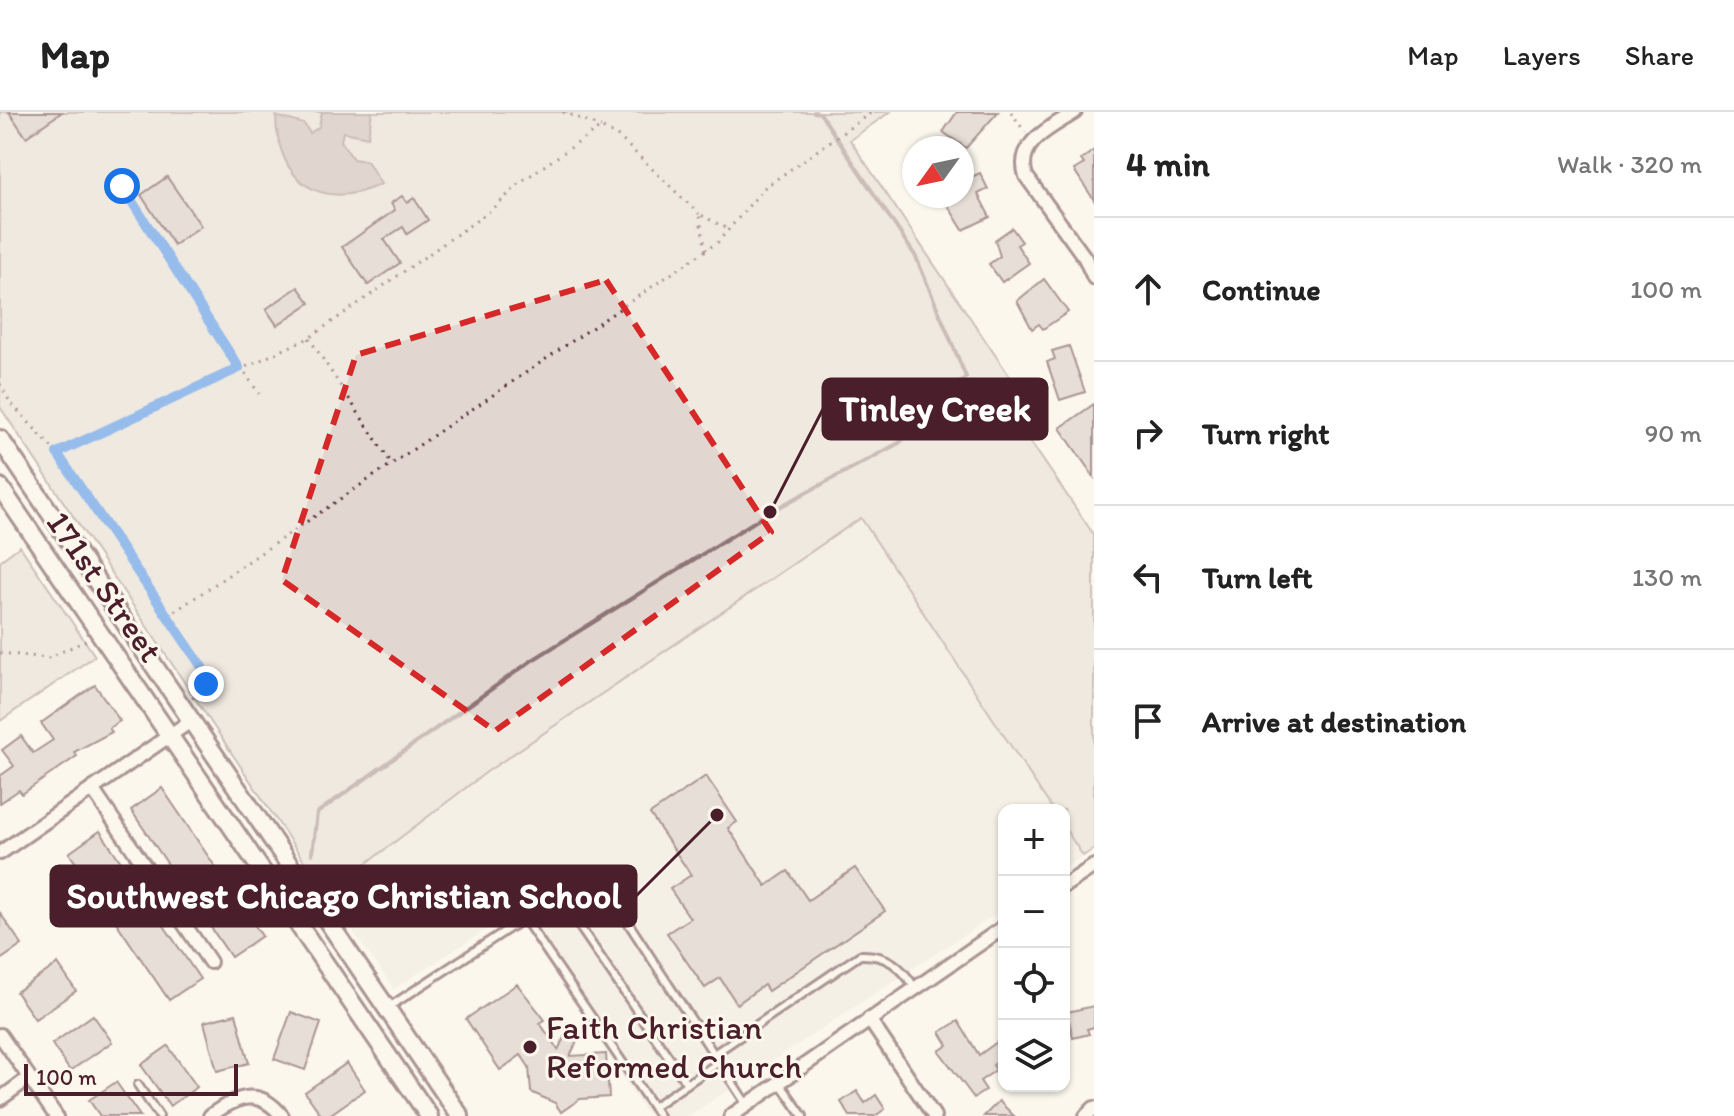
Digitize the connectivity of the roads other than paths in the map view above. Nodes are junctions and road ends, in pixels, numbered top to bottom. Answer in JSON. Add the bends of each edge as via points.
{"nodes":[{"id":1,"x":1075,"y":112,"type":"edge"},
{"id":2,"x":1094,"y":278,"type":"edge"},
{"id":3,"x":0,"y":439,"type":"edge"},
{"id":4,"x":0,"y":487,"type":"edge"},
{"id":5,"x":192,"y":720,"type":"junction"},
{"id":6,"x":170,"y":734,"type":"junction"},
{"id":7,"x":92,"y":789,"type":"junction"},
{"id":8,"x":0,"y":853,"type":"edge"},
{"id":9,"x":1094,"y":866,"type":"edge"},
{"id":10,"x":1070,"y":882,"type":"edge"},
{"id":11,"x":558,"y":895,"type":"junction"},
{"id":12,"x":524,"y":918,"type":"junction"},
{"id":13,"x":998,"y":931,"type":"edge"},
{"id":14,"x":210,"y":962,"type":"dead end"},
{"id":15,"x":915,"y":988,"type":"junction"},
{"id":16,"x":386,"y":1009,"type":"junction"},
{"id":17,"x":869,"y":1019,"type":"junction"},
{"id":18,"x":0,"y":1035,"type":"edge"},
{"id":19,"x":714,"y":1054,"type":"junction"},
{"id":20,"x":719,"y":1062,"type":"junction"},
{"id":21,"x":29,"y":1078,"type":"junction"},
{"id":22,"x":779,"y":1082,"type":"junction"},
{"id":23,"x":687,"y":1084,"type":"junction"},
{"id":24,"x":138,"y":1085,"type":"dead end"},
{"id":25,"x":0,"y":1099,"type":"edge"},
{"id":26,"x":747,"y":1105,"type":"junction"},
{"id":27,"x":653,"y":1107,"type":"junction"},
{"id":28,"x":1094,"y":1108,"type":"edge"},
{"id":29,"x":56,"y":1116,"type":"edge"},
{"id":30,"x":159,"y":1116,"type":"edge"},
{"id":31,"x":210,"y":1116,"type":"edge"},
{"id":32,"x":282,"y":1116,"type":"edge"},
{"id":33,"x":429,"y":1116,"type":"edge"},
{"id":34,"x":460,"y":1116,"type":"edge"},
{"id":35,"x":659,"y":1116,"type":"edge"},
{"id":36,"x":731,"y":1116,"type":"edge"},
{"id":37,"x":803,"y":1116,"type":"edge"},
{"id":38,"x":934,"y":1116,"type":"edge"},
{"id":39,"x":1086,"y":1116,"type":"edge"}],
"edges":[{"from":1,"to":2,"type":"street","via":[[1033,141],[1024,154],[1026,176]]},
{"from":3,"to":5,"type":"street","name":"171st Street"},
{"from":4,"to":6,"type":"street","name":"171st Street"},
{"from":5,"to":6,"type":"street"},
{"from":5,"to":16,"type":"street","name":"171st Street"},
{"from":6,"to":7,"type":"street"},
{"from":6,"to":33,"type":"street","name":"171st Street"},
{"from":7,"to":8,"type":"street"},
{"from":7,"to":14,"type":"street"},
{"from":9,"to":10,"type":"street"},
{"from":11,"to":12,"type":"lane"},
{"from":11,"to":19,"type":"lane","via":[[595,872]]},
{"from":11,"to":23,"type":"lane"},
{"from":12,"to":16,"type":"lane"},
{"from":12,"to":27,"type":"lane"},
{"from":13,"to":15,"type":"street"},
{"from":15,"to":17,"type":"street"},
{"from":15,"to":19,"type":"lane","via":[[893,962],[860,955]]},
{"from":16,"to":34,"type":"street","name":"171st Street"},
{"from":17,"to":22,"type":"street"},
{"from":17,"to":38,"type":"street"},
{"from":18,"to":21,"type":"street"},
{"from":19,"to":20,"type":"lane"},
{"from":20,"to":23,"type":"lane"},
{"from":20,"to":26,"type":"lane"},
{"from":21,"to":25,"type":"street"},
{"from":21,"to":29,"type":"street"},
{"from":22,"to":26,"type":"street"},
{"from":22,"to":37,"type":"lane"},
{"from":23,"to":27,"type":"lane"},
{"from":24,"to":30,"type":"lane"},
{"from":26,"to":36,"type":"street"},
{"from":27,"to":35,"type":"lane"},
{"from":28,"to":39,"type":"street"},
{"from":31,"to":32,"type":"street","via":[[239,1098],[257,1096]]}]}
